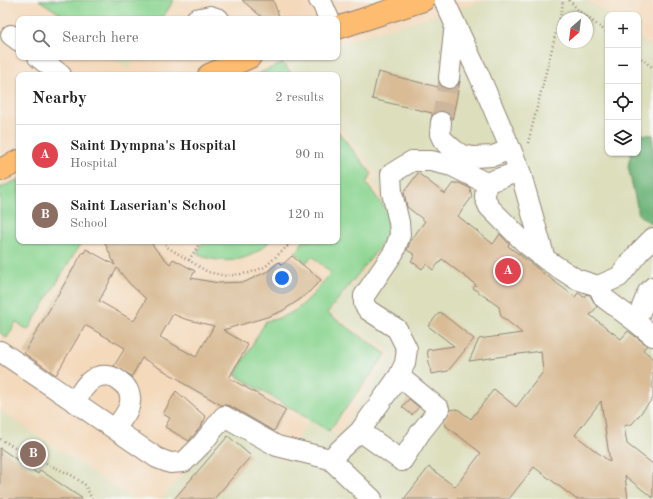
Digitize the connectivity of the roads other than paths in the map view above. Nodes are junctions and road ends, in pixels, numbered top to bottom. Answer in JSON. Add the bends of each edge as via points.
{"nodes":[{"id":1,"x":319,"y":0,"type":"edge"},
{"id":2,"x":423,"y":0,"type":"edge"},
{"id":3,"x":444,"y":0,"type":"edge"},
{"id":4,"x":328,"y":16,"type":"edge"},
{"id":5,"x":455,"y":23,"type":"junction"},
{"id":6,"x":340,"y":27,"type":"edge"},
{"id":7,"x":42,"y":60,"type":"edge"},
{"id":8,"x":242,"y":60,"type":"edge"},
{"id":9,"x":57,"y":72,"type":"edge"},
{"id":10,"x":216,"y":72,"type":"edge"},
{"id":11,"x":449,"y":78,"type":"tunnel mouth"},
{"id":12,"x":441,"y":122,"type":"tunnel mouth"},
{"id":13,"x":511,"y":149,"type":"junction"},
{"id":14,"x":16,"y":162,"type":"edge"},
{"id":15,"x":520,"y":169,"type":"junction"},
{"id":16,"x":0,"y":170,"type":"edge"},
{"id":17,"x":486,"y":183,"type":"junction"},
{"id":18,"x":653,"y":238,"type":"edge"},
{"id":19,"x":544,"y":258,"type":"junction"},
{"id":20,"x":598,"y":286,"type":"junction"},
{"id":21,"x":653,"y":287,"type":"edge"},
{"id":22,"x":636,"y":322,"type":"junction"},
{"id":23,"x":653,"y":336,"type":"edge"},
{"id":24,"x":0,"y":351,"type":"edge"},
{"id":25,"x":399,"y":376,"type":"junction"},
{"id":26,"x":74,"y":402,"type":"junction"},
{"id":27,"x":115,"y":429,"type":"junction"},
{"id":28,"x":360,"y":431,"type":"junction"},
{"id":29,"x":330,"y":459,"type":"junction"},
{"id":30,"x":372,"y":499,"type":"edge"}],
"edges":[{"from":1,"to":4,"type":"street"},
{"from":2,"to":6,"type":"main road"},
{"from":3,"to":5,"type":"street"},
{"from":5,"to":11,"type":"street"},
{"from":5,"to":13,"type":"street"},
{"from":7,"to":9,"type":"street"},
{"from":8,"to":10,"type":"main road"},
{"from":12,"to":13,"type":"street","via":[[440,134],[443,140],[462,155],[493,156]]},
{"from":13,"to":15,"type":"street"},
{"from":14,"to":16,"type":"main road"},
{"from":15,"to":17,"type":"street"},
{"from":15,"to":19,"type":"street"},
{"from":17,"to":19,"type":"street","via":[[485,198],[489,207]]},
{"from":17,"to":25,"type":"street","via":[[452,166],[431,161],[412,161],[391,174],[400,235],[394,252],[364,296],[364,304],[368,310],[397,329],[407,349],[405,363]]},
{"from":18,"to":20,"type":"street","via":[[619,277]]},
{"from":19,"to":20,"type":"street","via":[[576,279]]},
{"from":20,"to":22,"type":"street","via":[[604,298]]},
{"from":21,"to":22,"type":"street","via":[[648,292]]},
{"from":22,"to":23,"type":"street"},
{"from":24,"to":26,"type":"street"},
{"from":25,"to":28,"type":"street"},
{"from":25,"to":28,"type":"street","via":[[439,409],[402,460]]},
{"from":26,"to":27,"type":"street"},
{"from":26,"to":27,"type":"street","via":[[95,377],[105,374],[118,380],[128,390],[130,402]]},
{"from":27,"to":29,"type":"street","via":[[157,458],[170,462],[184,462],[224,416],[277,446]]},
{"from":28,"to":29,"type":"street"},
{"from":29,"to":30,"type":"street"}]}
